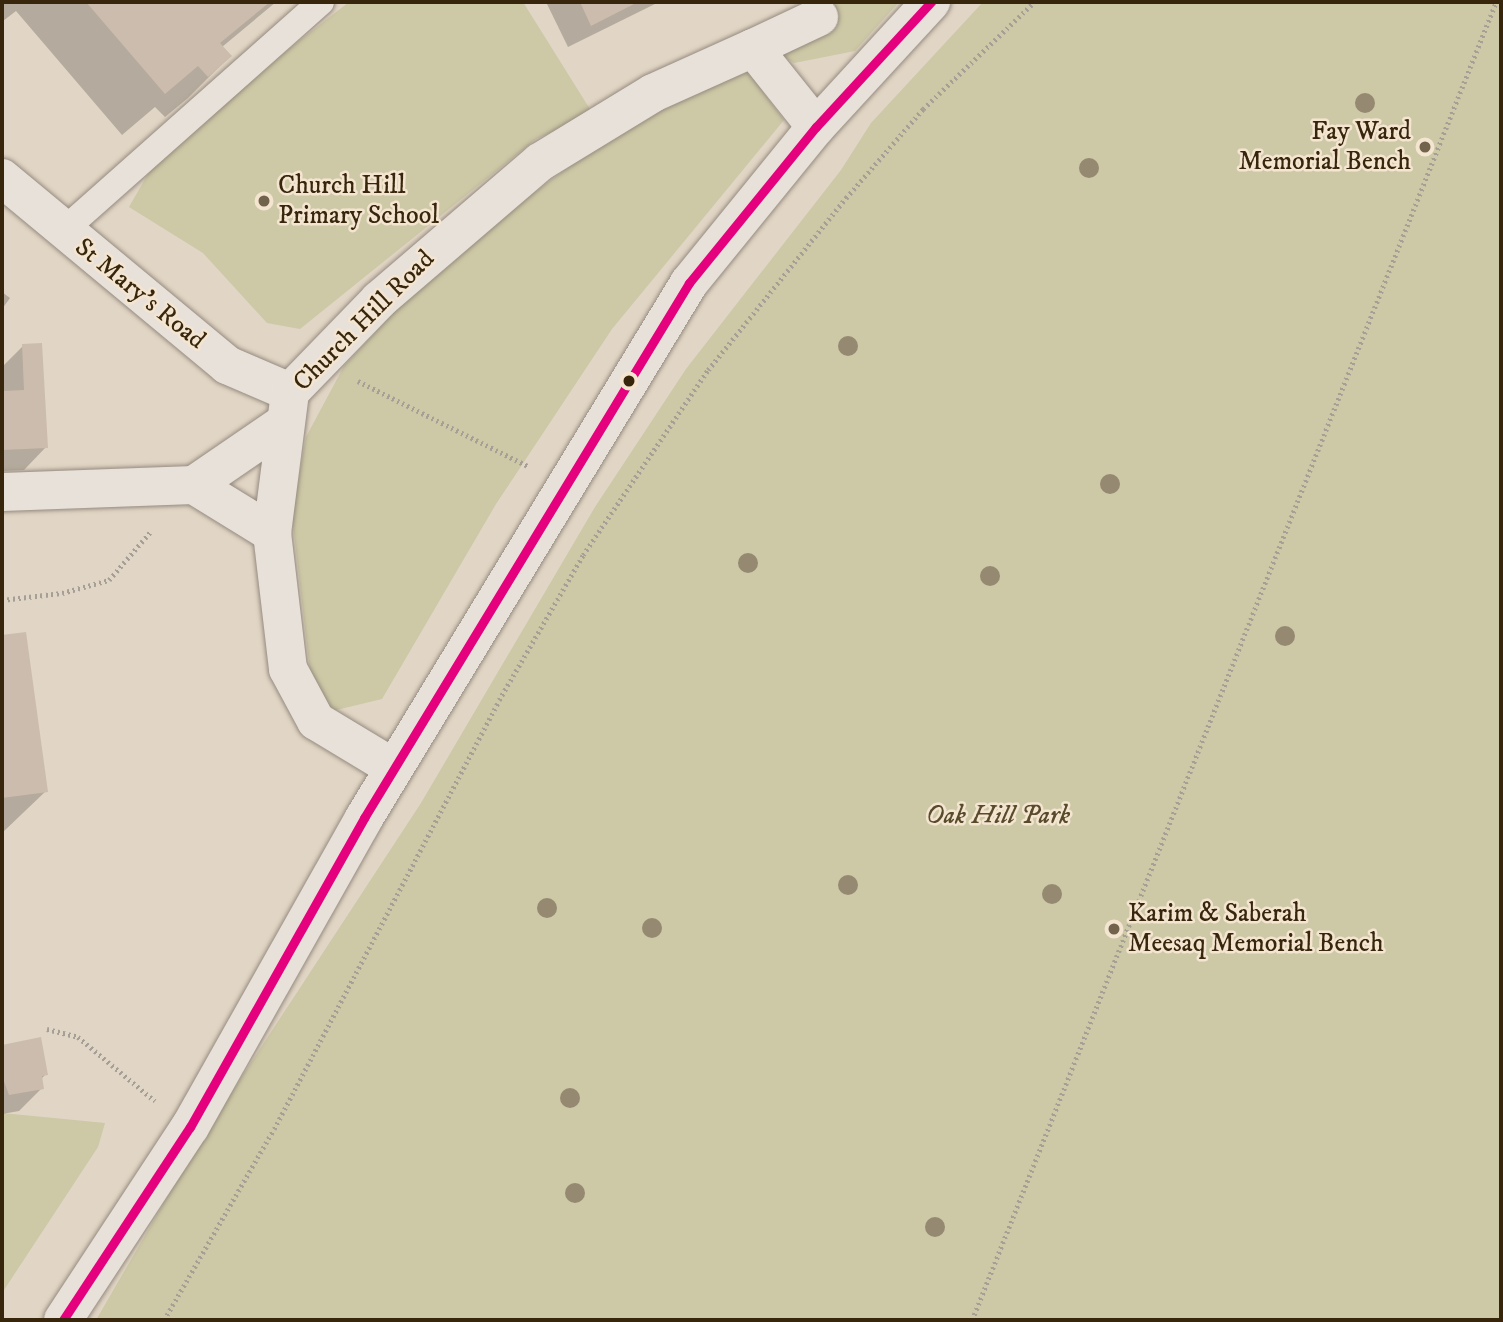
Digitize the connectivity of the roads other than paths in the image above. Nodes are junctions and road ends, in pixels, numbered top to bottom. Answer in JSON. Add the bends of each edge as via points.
{"nodes":[{"id":1,"x":321,"y":2,"type":"edge"},
{"id":2,"x":931,"y":2,"type":"edge"},
{"id":3,"x":819,"y":17,"type":"dead end"},
{"id":4,"x":752,"y":48,"type":"junction"},
{"id":5,"x":816,"y":127,"type":"junction"},
{"id":6,"x":2,"y":178,"type":"edge"},
{"id":7,"x":63,"y":231,"type":"junction"},
{"id":8,"x":287,"y":408,"type":"junction"},
{"id":9,"x":194,"y":485,"type":"junction"},
{"id":10,"x":2,"y":492,"type":"edge"},
{"id":11,"x":272,"y":533,"type":"junction"},
{"id":12,"x":394,"y":768,"type":"junction"},
{"id":13,"x":63,"y":1320,"type":"edge"}],
"edges":[{"from":1,"to":7,"type":"lane"},
{"from":2,"to":5,"type":"street"},
{"from":3,"to":4,"type":"street","name":"Church Hill Road"},
{"from":4,"to":5,"type":"street"},
{"from":4,"to":8,"type":"street","name":"Church Hill Road","via":[[653,93],[541,162],[389,291],[319,362]]},
{"from":5,"to":12,"type":"street","via":[[689,283]]},
{"from":6,"to":7,"type":"street","name":"St Mary's Road"},
{"from":7,"to":8,"type":"street","name":"St Mary's Road"},
{"from":8,"to":9,"type":"street"},
{"from":8,"to":11,"type":"street","name":"Church Hill Road"},
{"from":9,"to":10,"type":"street"},
{"from":9,"to":11,"type":"street"},
{"from":11,"to":12,"type":"street","name":"Church Hill Road","via":[[288,669],[316,721]]},
{"from":12,"to":13,"type":"street","via":[[190,1128]]}]}
